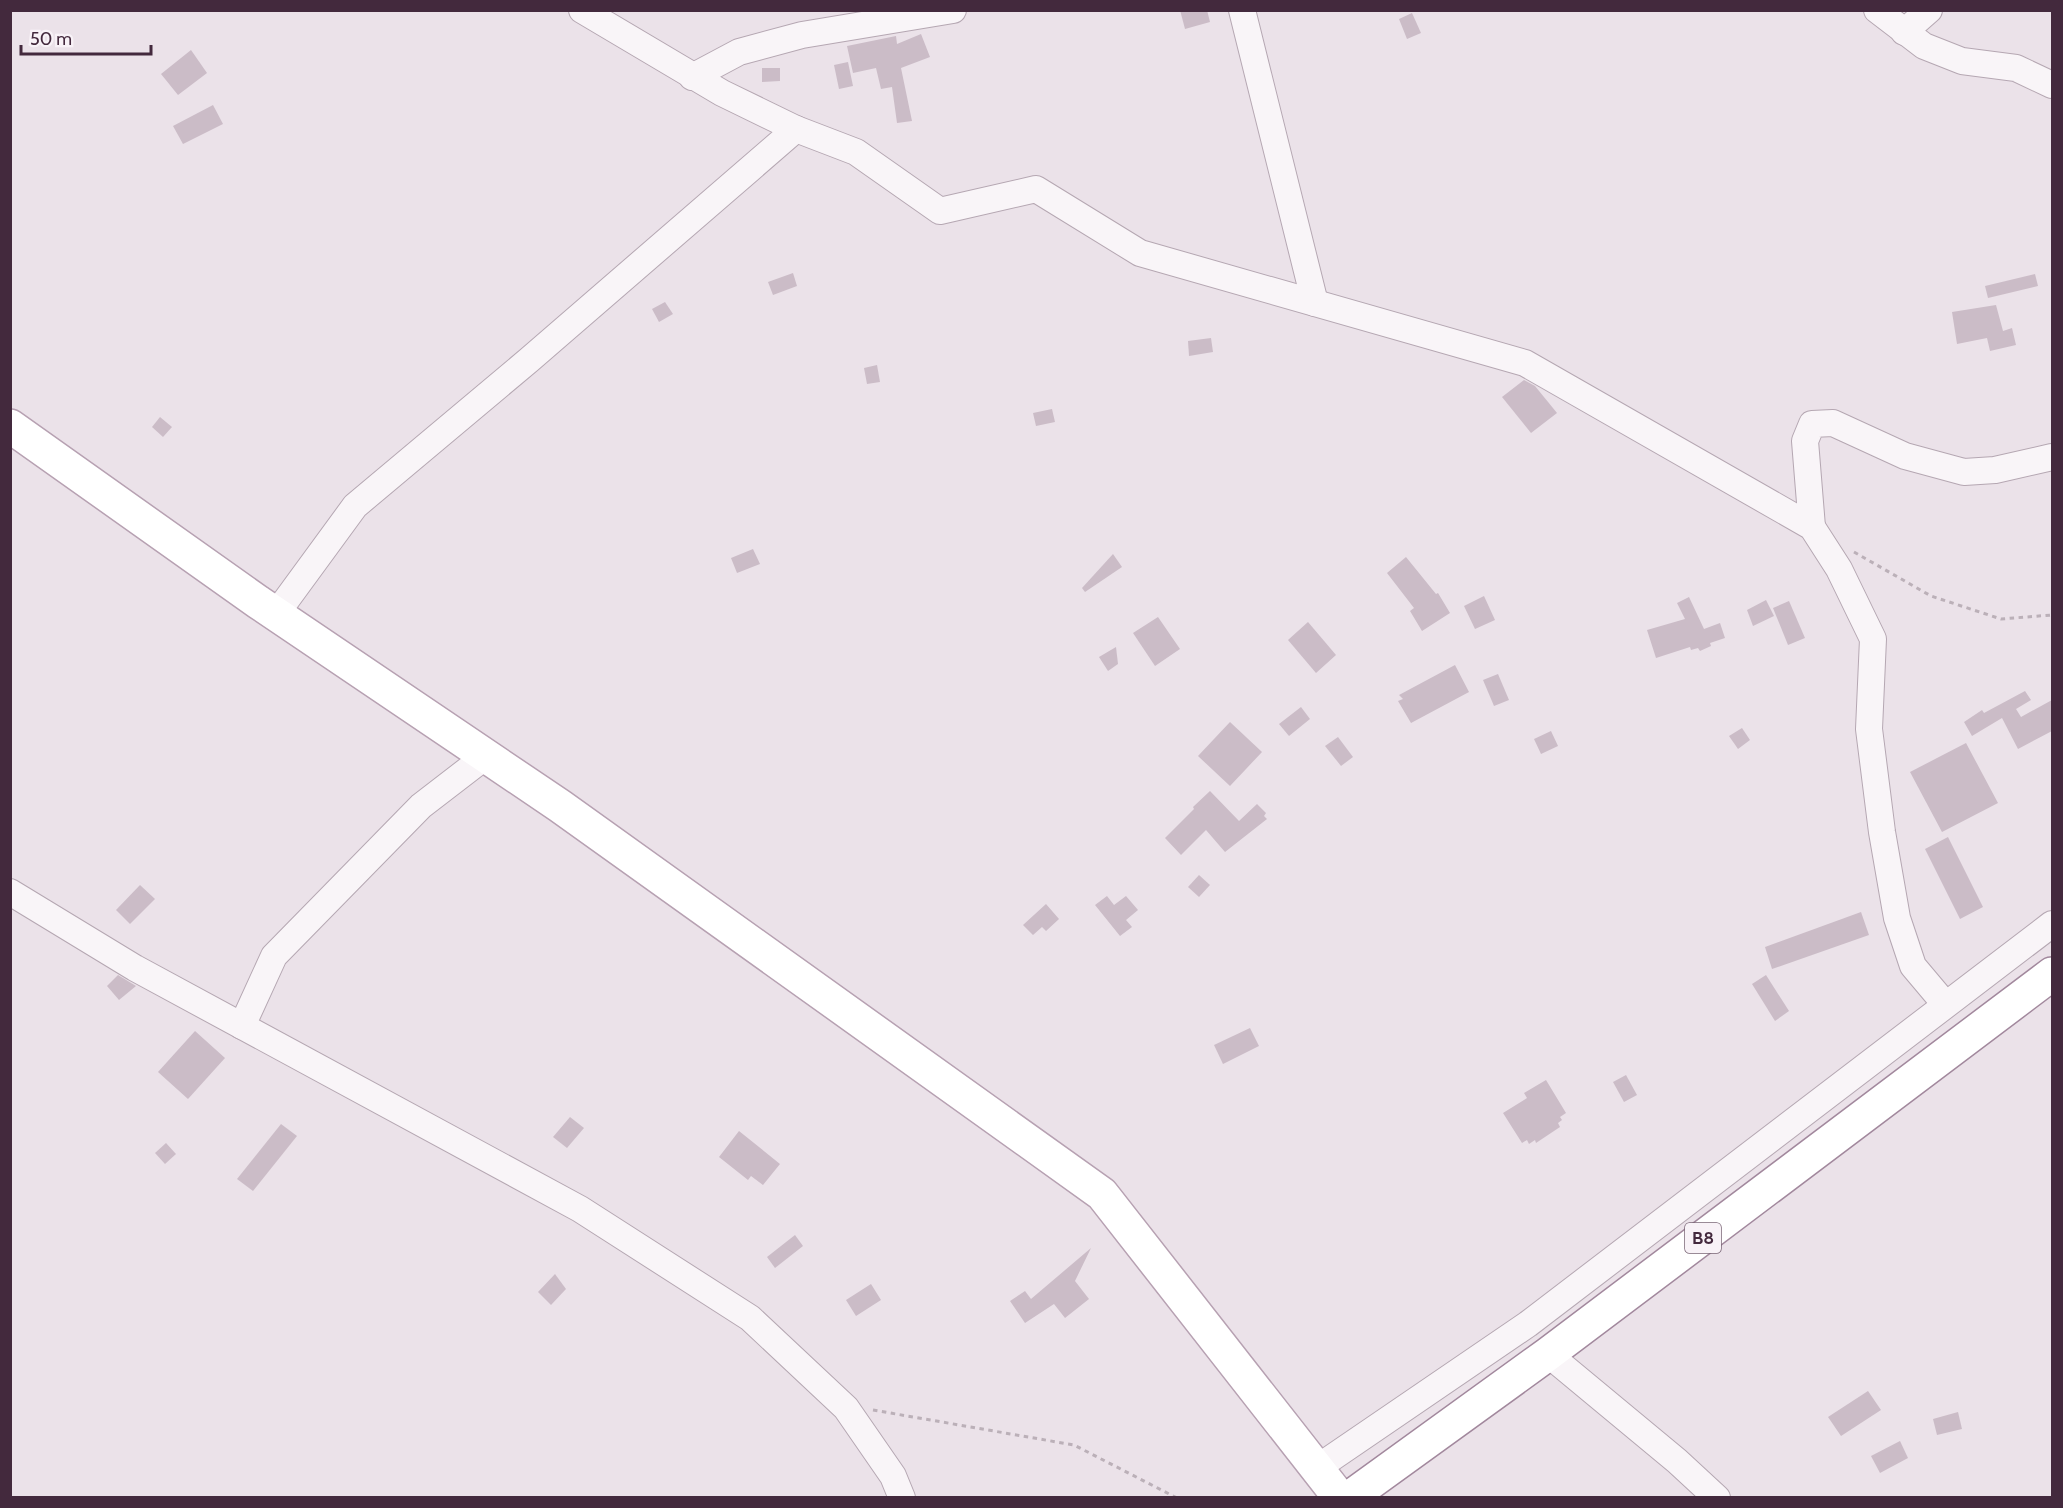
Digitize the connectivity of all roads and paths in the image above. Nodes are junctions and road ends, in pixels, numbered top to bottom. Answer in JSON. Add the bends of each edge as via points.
{"nodes":[{"id":1,"x":582,"y":10,"type":"edge"},
{"id":2,"x":953,"y":10,"type":"edge"},
{"id":3,"x":1242,"y":10,"type":"edge"},
{"id":4,"x":1876,"y":10,"type":"edge"},
{"id":5,"x":1929,"y":10,"type":"edge"},
{"id":6,"x":1904,"y":32,"type":"junction"},
{"id":7,"x":692,"y":77,"type":"junction"},
{"id":8,"x":2052,"y":85,"type":"edge"},
{"id":9,"x":796,"y":129,"type":"junction"},
{"id":10,"x":1316,"y":303,"type":"junction"},
{"id":11,"x":10,"y":426,"type":"edge"},
{"id":12,"x":2052,"y":457,"type":"edge"},
{"id":13,"x":1812,"y":527,"type":"junction"},
{"id":14,"x":1852,"y":550,"type":"dead end"},
{"id":15,"x":276,"y":614,"type":"junction"},
{"id":16,"x":2052,"y":615,"type":"edge"},
{"id":17,"x":486,"y":756,"type":"junction"},
{"id":18,"x":10,"y":892,"type":"edge"},
{"id":19,"x":2052,"y":924,"type":"edge"},
{"id":20,"x":2052,"y":974,"type":"edge"},
{"id":21,"x":1946,"y":1004,"type":"junction"},
{"id":22,"x":242,"y":1026,"type":"junction"},
{"id":23,"x":1548,"y":1354,"type":"junction"},
{"id":24,"x":842,"y":1404,"type":"junction"},
{"id":25,"x":1317,"y":1468,"type":"junction"},
{"id":26,"x":902,"y":1497,"type":"edge"},
{"id":27,"x":1177,"y":1497,"type":"edge"},
{"id":28,"x":1340,"y":1497,"type":"edge"},
{"id":29,"x":1349,"y":1497,"type":"edge"},
{"id":30,"x":1717,"y":1497,"type":"edge"}],
"edges":[{"from":1,"to":7,"type":"street"},
{"from":2,"to":7,"type":"street","via":[[802,34],[739,52]]},
{"from":3,"to":10,"type":"street"},
{"from":4,"to":6,"type":"street"},
{"from":5,"to":6,"type":"street"},
{"from":6,"to":8,"type":"street","via":[[1924,46],[1962,61],[2016,68]]},
{"from":7,"to":9,"type":"street"},
{"from":9,"to":10,"type":"street","via":[[856,152],[939,211],[1036,189],[1140,253]]},
{"from":9,"to":15,"type":"street","via":[[355,506]]},
{"from":10,"to":13,"type":"street","via":[[1525,363]]},
{"from":11,"to":15,"type":"main road"},
{"from":12,"to":13,"type":"street","via":[[1995,470],[1964,472],[1905,456],[1833,423],[1812,424],[1805,441]]},
{"from":13,"to":21,"type":"street","via":[[1839,569],[1873,639],[1869,729],[1898,918],[1912,966]]},
{"from":14,"to":16,"type":"path","via":[[1931,596],[2001,620]]},
{"from":15,"to":17,"type":"main road"},
{"from":17,"to":22,"type":"street","via":[[421,806],[274,956]]},
{"from":17,"to":25,"type":"main road","via":[[1102,1194]]},
{"from":18,"to":22,"type":"street","via":[[135,968]]},
{"from":19,"to":21,"type":"street"},
{"from":20,"to":23,"type":"main road","number":"B8"},
{"from":21,"to":25,"type":"street","via":[[1528,1324]]},
{"from":22,"to":24,"type":"street","via":[[580,1209],[750,1318]]},
{"from":23,"to":29,"type":"main road","number":"B8"},
{"from":23,"to":30,"type":"street"},
{"from":24,"to":26,"type":"street","via":[[893,1476]]},
{"from":24,"to":27,"type":"path","via":[[1074,1446]]},
{"from":25,"to":28,"type":"main road"}]}
